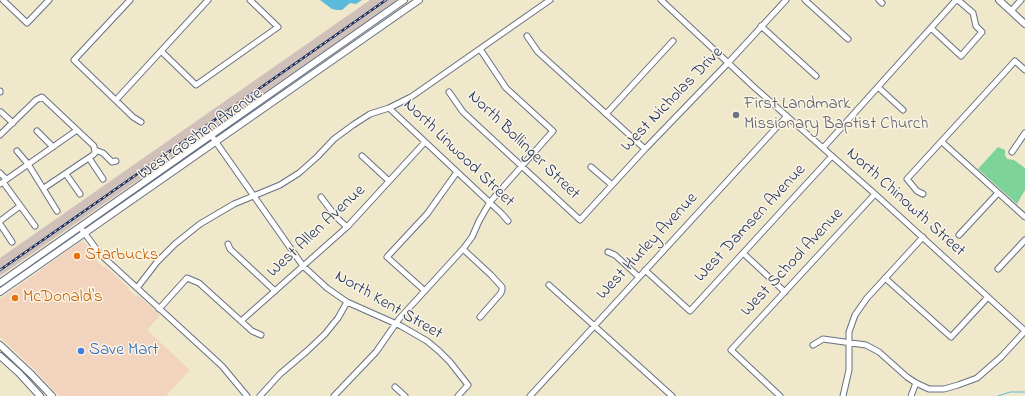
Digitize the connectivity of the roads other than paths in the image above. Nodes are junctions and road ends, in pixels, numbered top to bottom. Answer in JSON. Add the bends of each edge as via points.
{"nodes":[{"id":1,"x":3,"y":0,"type":"edge"},
{"id":2,"x":48,"y":0,"type":"edge"},
{"id":3,"x":130,"y":0,"type":"edge"},
{"id":4,"x":208,"y":0,"type":"edge"},
{"id":5,"x":250,"y":0,"type":"edge"},
{"id":6,"x":404,"y":0,"type":"edge"},
{"id":7,"x":410,"y":0,"type":"edge"},
{"id":8,"x":419,"y":0,"type":"edge"},
{"id":9,"x":550,"y":0,"type":"edge"},
{"id":10,"x":661,"y":0,"type":"edge"},
{"id":11,"x":786,"y":0,"type":"edge"},
{"id":12,"x":805,"y":0,"type":"edge"},
{"id":13,"x":957,"y":0,"type":"edge"},
{"id":14,"x":999,"y":0,"type":"edge"},
{"id":15,"x":1021,"y":0,"type":"edge"},
{"id":16,"x":1011,"y":11,"type":"junction"},
{"id":17,"x":400,"y":13,"type":"junction"},
{"id":18,"x":1025,"y":24,"type":"edge"},
{"id":19,"x":761,"y":26,"type":"junction"},
{"id":20,"x":931,"y":28,"type":"junction"},
{"id":21,"x":527,"y":36,"type":"dead end"},
{"id":22,"x":848,"y":39,"type":"dead end"},
{"id":23,"x":673,"y":41,"type":"dead end"},
{"id":24,"x":480,"y":49,"type":"junction"},
{"id":25,"x":161,"y":51,"type":"junction"},
{"id":26,"x":728,"y":63,"type":"junction"},
{"id":27,"x":1025,"y":70,"type":"edge"},
{"id":28,"x":816,"y":76,"type":"dead end"},
{"id":29,"x":878,"y":87,"type":"junction"},
{"id":30,"x":448,"y":92,"type":"dead end"},
{"id":31,"x":116,"y":100,"type":"junction"},
{"id":32,"x":388,"y":108,"type":"junction"},
{"id":33,"x":903,"y":110,"type":"dead end"},
{"id":34,"x":1,"y":112,"type":"dead end"},
{"id":35,"x":606,"y":114,"type":"junction"},
{"id":36,"x":787,"y":116,"type":"junction"},
{"id":37,"x":141,"y":122,"type":"dead end"},
{"id":38,"x":13,"y":123,"type":"junction"},
{"id":39,"x":77,"y":130,"type":"junction"},
{"id":40,"x":36,"y":131,"type":"dead end"},
{"id":41,"x":1025,"y":133,"type":"edge"},
{"id":42,"x":0,"y":135,"type":"edge"},
{"id":43,"x":211,"y":135,"type":"junction"},
{"id":44,"x":216,"y":141,"type":"junction"},
{"id":45,"x":425,"y":142,"type":"junction"},
{"id":46,"x":942,"y":142,"type":"junction"},
{"id":47,"x":53,"y":147,"type":"junction"},
{"id":48,"x":823,"y":148,"type":"junction"},
{"id":49,"x":645,"y":149,"type":"junction"},
{"id":50,"x":17,"y":151,"type":"dead end"},
{"id":51,"x":95,"y":152,"type":"junction"},
{"id":52,"x":1012,"y":152,"type":"dead end"},
{"id":53,"x":362,"y":156,"type":"dead end"},
{"id":54,"x":832,"y":156,"type":"junction"},
{"id":55,"x":89,"y":158,"type":"junction"},
{"id":56,"x":116,"y":161,"type":"dead end"},
{"id":57,"x":28,"y":164,"type":"junction"},
{"id":58,"x":522,"y":166,"type":"junction"},
{"id":59,"x":591,"y":167,"type":"dead end"},
{"id":60,"x":457,"y":172,"type":"junction"},
{"id":61,"x":0,"y":174,"type":"edge"},
{"id":62,"x":66,"y":174,"type":"junction"},
{"id":63,"x":103,"y":179,"type":"dead end"},
{"id":64,"x":389,"y":181,"type":"junction"},
{"id":65,"x":3,"y":182,"type":"edge"},
{"id":66,"x":612,"y":185,"type":"junction"},
{"id":67,"x":44,"y":188,"type":"junction"},
{"id":68,"x":998,"y":193,"type":"junction"},
{"id":69,"x":80,"y":194,"type":"dead end"},
{"id":70,"x":875,"y":194,"type":"junction"},
{"id":71,"x":923,"y":194,"type":"dead end"},
{"id":72,"x":254,"y":196,"type":"junction"},
{"id":73,"x":321,"y":197,"type":"dead end"},
{"id":74,"x":490,"y":202,"type":"junction"},
{"id":75,"x":20,"y":206,"type":"junction"},
{"id":76,"x":57,"y":210,"type":"dead end"},
{"id":77,"x":1025,"y":217,"type":"edge"},
{"id":78,"x":0,"y":220,"type":"edge"},
{"id":79,"x":580,"y":220,"type":"joint"},
{"id":80,"x":508,"y":221,"type":"dead end"},
{"id":81,"x":0,"y":224,"type":"edge"},
{"id":82,"x":35,"y":226,"type":"dead end"},
{"id":83,"x":80,"y":227,"type":"junction"},
{"id":84,"x":347,"y":227,"type":"junction"},
{"id":85,"x":84,"y":234,"type":"junction"},
{"id":86,"x":959,"y":235,"type":"dead end"},
{"id":87,"x":923,"y":237,"type":"junction"},
{"id":88,"x":63,"y":238,"type":"junction"},
{"id":89,"x":1025,"y":240,"type":"edge"},
{"id":90,"x":12,"y":242,"type":"dead end"},
{"id":91,"x":228,"y":244,"type":"dead end"},
{"id":92,"x":463,"y":249,"type":"junction"},
{"id":93,"x":608,"y":252,"type":"dead end"},
{"id":94,"x":743,"y":253,"type":"junction"},
{"id":95,"x":303,"y":266,"type":"junction"},
{"id":96,"x":998,"y":269,"type":"dead end"},
{"id":97,"x":645,"y":270,"type":"junction"},
{"id":98,"x":27,"y":274,"type":"junction"},
{"id":99,"x":639,"y":277,"type":"junction"},
{"id":100,"x":885,"y":278,"type":"junction"},
{"id":101,"x":0,"y":283,"type":"edge"},
{"id":102,"x":549,"y":285,"type":"dead end"},
{"id":103,"x":137,"y":288,"type":"junction"},
{"id":104,"x":275,"y":291,"type":"junction"},
{"id":105,"x":425,"y":291,"type":"junction"},
{"id":106,"x":0,"y":292,"type":"edge"},
{"id":107,"x":785,"y":292,"type":"junction"},
{"id":108,"x":988,"y":297,"type":"junction"},
{"id":109,"x":347,"y":302,"type":"junction"},
{"id":110,"x":159,"y":309,"type":"junction"},
{"id":111,"x":480,"y":317,"type":"dead end"},
{"id":112,"x":241,"y":321,"type":"junction"},
{"id":113,"x":396,"y":324,"type":"junction"},
{"id":114,"x":595,"y":326,"type":"junction"},
{"id":115,"x":1025,"y":331,"type":"edge"},
{"id":116,"x":262,"y":335,"type":"dead end"},
{"id":117,"x":848,"y":342,"type":"junction"},
{"id":118,"x":0,"y":344,"type":"edge"},
{"id":119,"x":813,"y":345,"type":"dead end"},
{"id":120,"x":0,"y":356,"type":"edge"},
{"id":121,"x":916,"y":383,"type":"junction"},
{"id":122,"x":395,"y":387,"type":"dead end"},
{"id":123,"x":40,"y":396,"type":"edge"},
{"id":124,"x":52,"y":396,"type":"edge"},
{"id":125,"x":247,"y":396,"type":"edge"},
{"id":126,"x":260,"y":396,"type":"edge"},
{"id":127,"x":334,"y":396,"type":"edge"},
{"id":128,"x":405,"y":396,"type":"edge"},
{"id":129,"x":458,"y":396,"type":"edge"},
{"id":130,"x":530,"y":396,"type":"edge"},
{"id":131,"x":672,"y":396,"type":"edge"},
{"id":132,"x":780,"y":396,"type":"edge"},
{"id":133,"x":843,"y":396,"type":"edge"},
{"id":134,"x":911,"y":396,"type":"edge"}],
"edges":[{"from":1,"to":2,"type":"street","via":[[27,23]]},
{"from":3,"to":31,"type":"street","via":[[74,60]]},
{"from":4,"to":25,"type":"street"},
{"from":5,"to":25,"type":"street","via":[[278,27],[196,85]]},
{"from":6,"to":43,"type":"main road","name":"West Goshen Avenue"},
{"from":7,"to":17,"type":"main road","via":[[401,8]]},
{"from":8,"to":17,"type":"main road","name":"West Goshen Avenue"},
{"from":9,"to":24,"type":"street"},
{"from":10,"to":26,"type":"street","name":"North Chinowth Street"},
{"from":11,"to":19,"type":"street","name":"West Nicholas Drive"},
{"from":12,"to":22,"type":"street"},
{"from":13,"to":20,"type":"street"},
{"from":13,"to":20,"type":"street","via":[[973,13],[976,26],[982,32],[961,56]]},
{"from":14,"to":16,"type":"main road"},
{"from":15,"to":16,"type":"street"},
{"from":16,"to":18,"type":"main road"},
{"from":17,"to":44,"type":"main road","name":"West Goshen Avenue"},
{"from":19,"to":26,"type":"street","name":"West Nicholas Drive"},
{"from":19,"to":28,"type":"street"},
{"from":20,"to":29,"type":"street"},
{"from":21,"to":35,"type":"street","via":[[538,52]]},
{"from":23,"to":35,"type":"street"},
{"from":24,"to":32,"type":"street","via":[[411,97]]},
{"from":24,"to":58,"type":"street","via":[[506,88],[553,131]]},
{"from":25,"to":31,"type":"street"},
{"from":26,"to":36,"type":"street","name":"North Chinowth Street"},
{"from":26,"to":49,"type":"street","name":"West Nicholas Drive"},
{"from":27,"to":46,"type":"street","via":[[1015,61]]},
{"from":29,"to":33,"type":"street"},
{"from":29,"to":48,"type":"street"},
{"from":30,"to":58,"type":"street","name":"North Bollinger Street","via":[[464,112]]},
{"from":31,"to":37,"type":"street"},
{"from":32,"to":45,"type":"street","name":"North Linwood Street"},
{"from":32,"to":72,"type":"street","via":[[370,114],[353,124],[299,173],[280,185]]},
{"from":34,"to":38,"type":"street"},
{"from":35,"to":49,"type":"street"},
{"from":36,"to":48,"type":"street","name":"North Chinowth Street"},
{"from":36,"to":97,"type":"street","name":"West Hurley Avenue"},
{"from":38,"to":39,"type":"street","via":[[40,97]]},
{"from":38,"to":42,"type":"street"},
{"from":39,"to":47,"type":"street"},
{"from":39,"to":51,"type":"street","via":[[93,144]]},
{"from":40,"to":47,"type":"street"},
{"from":41,"to":52,"type":"street"},
{"from":43,"to":44,"type":"street","name":"North Kent Street"},
{"from":43,"to":83,"type":"main road","name":"West Goshen Avenue"},
{"from":44,"to":72,"type":"street","name":"North Kent Street"},
{"from":44,"to":85,"type":"main road","name":"West Goshen Avenue"},
{"from":45,"to":60,"type":"street","name":"North Linwood Street"},
{"from":45,"to":64,"type":"street","name":"West Allen Avenue"},
{"from":46,"to":68,"type":"street"},
{"from":46,"to":71,"type":"street","via":[[907,179]]},
{"from":47,"to":57,"type":"street"},
{"from":48,"to":54,"type":"street","name":"North Chinowth Street"},
{"from":49,"to":66,"type":"street","name":"West Nicholas Drive"},
{"from":50,"to":57,"type":"street"},
{"from":51,"to":55,"type":"street"},
{"from":51,"to":56,"type":"street","via":[[103,153],[112,162]]},
{"from":53,"to":64,"type":"street"},
{"from":54,"to":70,"type":"street","name":"North Chinowth Street"},
{"from":54,"to":94,"type":"street","name":"West Damsen Avenue"},
{"from":55,"to":62,"type":"street"},
{"from":55,"to":63,"type":"street"},
{"from":57,"to":65,"type":"street"},
{"from":57,"to":67,"type":"street"},
{"from":58,"to":74,"type":"street"},
{"from":58,"to":79,"type":"street","name":"North Bollinger Street"},
{"from":59,"to":66,"type":"street"},
{"from":60,"to":74,"type":"street","name":"North Linwood Street"},
{"from":60,"to":105,"type":"street","via":[[427,214],[388,256]]},
{"from":61,"to":65,"type":"street"},
{"from":62,"to":67,"type":"street"},
{"from":62,"to":69,"type":"street"},
{"from":64,"to":84,"type":"street","name":"West Allen Avenue"},
{"from":65,"to":75,"type":"street"},
{"from":66,"to":79,"type":"street","name":"West Nicholas Drive"},
{"from":67,"to":76,"type":"street"},
{"from":68,"to":77,"type":"street"},
{"from":68,"to":86,"type":"street"},
{"from":70,"to":87,"type":"street","name":"North Chinowth Street"},
{"from":70,"to":107,"type":"street","name":"West School Avenue"},
{"from":72,"to":95,"type":"street","name":"North Kent Street"},
{"from":72,"to":103,"type":"street","via":[[234,204],[187,234],[157,262]]},
{"from":73,"to":84,"type":"street"},
{"from":74,"to":80,"type":"street","name":"North Linwood Street"},
{"from":74,"to":92,"type":"street"},
{"from":75,"to":78,"type":"street"},
{"from":75,"to":82,"type":"street"},
{"from":81,"to":90,"type":"street"},
{"from":83,"to":85,"type":"street"},
{"from":83,"to":88,"type":"main road","name":"West Goshen Avenue"},
{"from":84,"to":95,"type":"street","name":"West Allen Avenue"},
{"from":85,"to":98,"type":"main road","name":"West Goshen Avenue"},
{"from":85,"to":103,"type":"street","via":[[100,254]]},
{"from":87,"to":100,"type":"street"},
{"from":87,"to":108,"type":"street","name":"North Chinowth Street"},
{"from":88,"to":98,"type":"main road","via":[[61,244],[32,265]]},
{"from":88,"to":101,"type":"main road","name":"West Goshen Avenue"},
{"from":89,"to":96,"type":"street"},
{"from":91,"to":104,"type":"street","via":[[230,249]]},
{"from":92,"to":105,"type":"street"},
{"from":92,"to":111,"type":"street","via":[[502,287],[501,293]]},
{"from":93,"to":99,"type":"street"},
{"from":94,"to":97,"type":"street","name":"West Damsen Avenue","via":[[690,311]]},
{"from":94,"to":107,"type":"street"},
{"from":95,"to":104,"type":"street","name":"West Allen Avenue"},
{"from":95,"to":109,"type":"street","name":"North Kent Street"},
{"from":97,"to":99,"type":"street","name":"West Hurley Avenue"},
{"from":98,"to":106,"type":"main road","name":"West Goshen Avenue"},
{"from":99,"to":114,"type":"street","name":"West Hurley Avenue"},
{"from":100,"to":108,"type":"street","via":[[951,337]]},
{"from":100,"to":117,"type":"street","via":[[855,315]]},
{"from":102,"to":114,"type":"street"},
{"from":103,"to":110,"type":"street"},
{"from":104,"to":112,"type":"street","name":"West Allen Avenue"},
{"from":105,"to":113,"type":"street"},
{"from":107,"to":132,"type":"street","name":"West School Avenue","via":[[731,350]]},
{"from":108,"to":115,"type":"street","name":"North Chinowth Street"},
{"from":109,"to":113,"type":"street","name":"North Kent Street"},
{"from":109,"to":126,"type":"street","via":[[325,334],[280,374]]},
{"from":110,"to":112,"type":"street","via":[[187,278],[199,283]]},
{"from":110,"to":125,"type":"street","via":[[222,366]]},
{"from":112,"to":116,"type":"street","via":[[252,331]]},
{"from":113,"to":127,"type":"street","via":[[376,352]]},
{"from":113,"to":129,"type":"street","name":"North Kent Street","via":[[427,341],[450,362],[468,385]]},
{"from":114,"to":130,"type":"street","name":"West Hurley Avenue"},
{"from":114,"to":131,"type":"street"},
{"from":115,"to":121,"type":"street","via":[[977,378],[944,389],[929,389]]},
{"from":117,"to":119,"type":"street","via":[[823,339]]},
{"from":117,"to":121,"type":"street","via":[[872,347]]},
{"from":117,"to":133,"type":"street","via":[[849,370]]},
{"from":118,"to":124,"type":"main road"},
{"from":120,"to":123,"type":"main road"},
{"from":121,"to":134,"type":"street"},
{"from":122,"to":128,"type":"street"}]}
